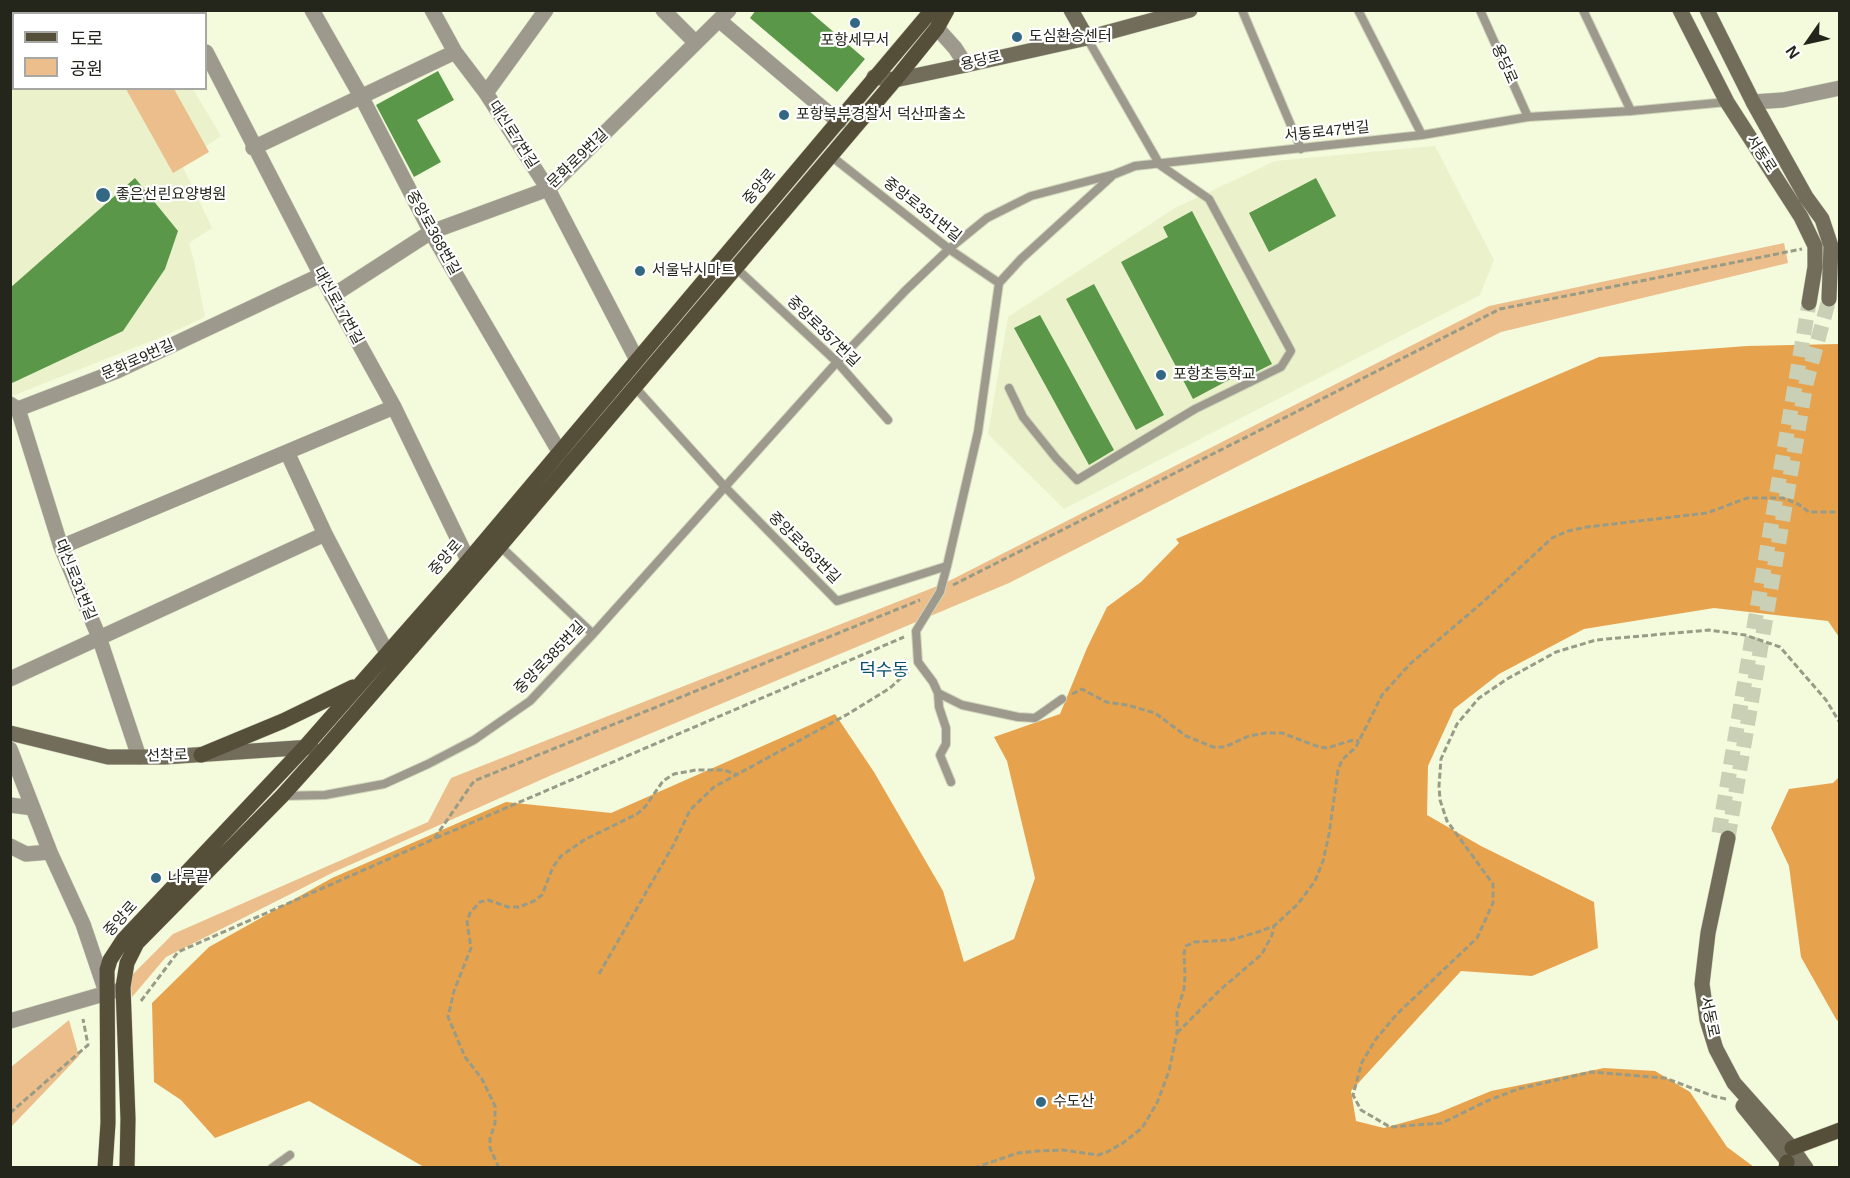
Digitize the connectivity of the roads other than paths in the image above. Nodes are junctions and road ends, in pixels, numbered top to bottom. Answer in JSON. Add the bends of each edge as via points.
{"nodes":[{"id":1,"x":192,"y":10,"type":"edge"},
{"id":2,"x":312,"y":10,"type":"edge"},
{"id":3,"x":432,"y":10,"type":"edge"},
{"id":4,"x":546,"y":10,"type":"edge"},
{"id":5,"x":663,"y":10,"type":"edge"},
{"id":6,"x":932,"y":10,"type":"edge"},
{"id":7,"x":947,"y":10,"type":"edge"},
{"id":8,"x":1071,"y":10,"type":"edge"},
{"id":9,"x":1190,"y":10,"type":"edge"},
{"id":10,"x":1242,"y":10,"type":"edge"},
{"id":11,"x":1358,"y":10,"type":"edge"},
{"id":12,"x":1480,"y":10,"type":"edge"},
{"id":13,"x":1584,"y":10,"type":"edge"},
{"id":14,"x":1680,"y":10,"type":"edge"},
{"id":15,"x":1707,"y":10,"type":"edge"},
{"id":16,"x":186,"y":12,"type":"edge"},
{"id":17,"x":725,"y":16,"type":"edge"},
{"id":18,"x":937,"y":27,"type":"junction"},
{"id":19,"x":1087,"y":38,"type":"junction"},
{"id":20,"x":695,"y":42,"type":"junction"},
{"id":21,"x":455,"y":52,"type":"junction"},
{"id":22,"x":207,"y":54,"type":"edge"},
{"id":23,"x":966,"y":65,"type":"junction"},
{"id":24,"x":874,"y":78,"type":"junction"},
{"id":25,"x":895,"y":80,"type":"junction"},
{"id":26,"x":1839,"y":88,"type":"edge"},
{"id":27,"x":486,"y":93,"type":"junction"},
{"id":28,"x":362,"y":98,"type":"junction"},
{"id":29,"x":1727,"y":102,"type":"junction"},
{"id":30,"x":1753,"y":102,"type":"junction"},
{"id":31,"x":1631,"y":111,"type":"junction"},
{"id":32,"x":1528,"y":117,"type":"junction"},
{"id":33,"x":839,"y":122,"type":"junction"},
{"id":34,"x":1422,"y":135,"type":"junction"},
{"id":35,"x":253,"y":148,"type":"junction"},
{"id":36,"x":1301,"y":149,"type":"junction"},
{"id":37,"x":831,"y":156,"type":"junction"},
{"id":38,"x":1160,"y":165,"type":"junction"},
{"id":39,"x":1115,"y":174,"type":"junction"},
{"id":40,"x":548,"y":189,"type":"junction"},
{"id":41,"x":431,"y":232,"type":"junction"},
{"id":42,"x":949,"y":249,"type":"junction"},
{"id":43,"x":736,"y":268,"type":"junction"},
{"id":44,"x":321,"y":275,"type":"junction"},
{"id":45,"x":999,"y":284,"type":"junction"},
{"id":46,"x":333,"y":296,"type":"junction"},
{"id":47,"x":1829,"y":299,"type":"tunnel mouth"},
{"id":48,"x":1809,"y":303,"type":"tunnel mouth"},
{"id":49,"x":637,"y":360,"type":"junction"},
{"id":50,"x":837,"y":362,"type":"junction"},
{"id":51,"x":634,"y":386,"type":"junction"},
{"id":52,"x":1009,"y":388,"type":"dead end"},
{"id":53,"x":14,"y":407,"type":"edge"},
{"id":54,"x":394,"y":407,"type":"junction"},
{"id":55,"x":888,"y":420,"type":"dead end"},
{"id":56,"x":287,"y":452,"type":"junction"},
{"id":57,"x":560,"y":453,"type":"junction"},
{"id":58,"x":725,"y":488,"type":"junction"},
{"id":59,"x":325,"y":534,"type":"junction"},
{"id":60,"x":500,"y":546,"type":"junction"},
{"id":61,"x":60,"y":547,"type":"junction"},
{"id":62,"x":468,"y":560,"type":"junction"},
{"id":63,"x":947,"y":566,"type":"junction"},
{"id":64,"x":593,"y":634,"type":"junction"},
{"id":65,"x":99,"y":637,"type":"junction"},
{"id":66,"x":387,"y":653,"type":"junction"},
{"id":67,"x":10,"y":679,"type":"edge"},
{"id":68,"x":359,"y":684,"type":"junction"},
{"id":69,"x":938,"y":693,"type":"junction"},
{"id":70,"x":1062,"y":699,"type":"road end"},
{"id":71,"x":10,"y":733,"type":"edge"},
{"id":72,"x":326,"y":747,"type":"junction"},
{"id":73,"x":304,"y":748,"type":"junction"},
{"id":74,"x":10,"y":749,"type":"edge"},
{"id":75,"x":201,"y":755,"type":"junction"},
{"id":76,"x":139,"y":758,"type":"junction"},
{"id":77,"x":951,"y":782,"type":"dead end"},
{"id":78,"x":282,"y":796,"type":"junction"},
{"id":79,"x":10,"y":805,"type":"edge"},
{"id":80,"x":33,"y":808,"type":"junction"},
{"id":81,"x":10,"y":846,"type":"edge"},
{"id":82,"x":51,"y":852,"type":"junction"},
{"id":83,"x":123,"y":987,"type":"junction"},
{"id":84,"x":106,"y":993,"type":"junction"},
{"id":85,"x":10,"y":1021,"type":"edge"},
{"id":86,"x":1839,"y":1130,"type":"edge"},
{"id":87,"x":290,"y":1155,"type":"dead end"},
{"id":88,"x":1790,"y":1161,"type":"edge"},
{"id":89,"x":105,"y":1167,"type":"edge"},
{"id":90,"x":127,"y":1167,"type":"edge"},
{"id":91,"x":272,"y":1167,"type":"edge"},
{"id":92,"x":1806,"y":1167,"type":"edge"}],
"edges":[{"from":1,"to":16,"type":"street"},
{"from":2,"to":28,"type":"street","name":"중앙로368번길"},
{"from":3,"to":21,"type":"street","name":"대신로7번길"},
{"from":4,"to":27,"type":"street"},
{"from":5,"to":20,"type":"street"},
{"from":6,"to":24,"type":"main road","name":"중앙로"},
{"from":7,"to":18,"type":"main road","name":"중앙로"},
{"from":8,"to":19,"type":"main road"},
{"from":9,"to":19,"type":"main road","name":"용당로"},
{"from":10,"to":36,"type":"lane"},
{"from":11,"to":34,"type":"lane"},
{"from":12,"to":32,"type":"lane","name":"용당로"},
{"from":13,"to":31,"type":"lane"},
{"from":14,"to":29,"type":"main road","name":"서동로"},
{"from":15,"to":30,"type":"main road","name":"서동로"},
{"from":17,"to":20,"type":"street","name":"문화로9번길"},
{"from":17,"to":33,"type":"street"},
{"from":18,"to":23,"type":"street"},
{"from":18,"to":25,"type":"main road","name":"중앙로"},
{"from":19,"to":23,"type":"main road","name":"용당로"},
{"from":19,"to":38,"type":"lane"},
{"from":20,"to":40,"type":"street","name":"문화로9번길"},
{"from":21,"to":27,"type":"street","name":"대신로7번길"},
{"from":21,"to":28,"type":"street"},
{"from":22,"to":35,"type":"street","name":"대신로17번길"},
{"from":23,"to":25,"type":"main road","name":"용당로"},
{"from":24,"to":25,"type":"main road","name":"용당로"},
{"from":24,"to":33,"type":"main road","name":"중앙로"},
{"from":25,"to":37,"type":"main road","name":"중앙로"},
{"from":26,"to":30,"type":"street"},
{"from":27,"to":40,"type":"street","name":"대신로7번길"},
{"from":28,"to":35,"type":"street"},
{"from":28,"to":41,"type":"street","name":"중앙로368번길"},
{"from":29,"to":31,"type":"lane","name":"서동로47번길"},
{"from":29,"to":48,"type":"main road","name":"서동로","via":[[1801,216],[1815,246]]},
{"from":30,"to":47,"type":"main road","name":"서동로","via":[[1822,219],[1831,246]]},
{"from":31,"to":32,"type":"lane","name":"서동로47번길"},
{"from":32,"to":34,"type":"lane","name":"서동로47번길"},
{"from":33,"to":49,"type":"main road","name":"중앙로"},
{"from":34,"to":36,"type":"lane","name":"서동로47번길"},
{"from":35,"to":44,"type":"street","name":"대신로17번길"},
{"from":36,"to":38,"type":"lane","name":"서동로47번길"},
{"from":37,"to":42,"type":"lane","name":"중앙로351번길"},
{"from":37,"to":43,"type":"main road","name":"중앙로"},
{"from":38,"to":39,"type":"lane","name":"서동로47번길","via":[[1135,166]]},
{"from":38,"to":52,"type":"lane","via":[[1209,199],[1291,351],[1281,367],[1195,409],[1077,480],[1023,417]]},
{"from":39,"to":42,"type":"lane","name":"서동로47번길","via":[[1031,196],[987,218]]},
{"from":39,"to":45,"type":"lane","via":[[1021,259]]},
{"from":40,"to":41,"type":"street","name":"문화로9번길"},
{"from":40,"to":49,"type":"street","name":"대신로7번길"},
{"from":41,"to":46,"type":"street","name":"문화로9번길"},
{"from":41,"to":57,"type":"street","name":"중앙로368번길"},
{"from":42,"to":45,"type":"lane","name":"중앙로351번길"},
{"from":42,"to":50,"type":"lane","name":"서동로47번길"},
{"from":43,"to":50,"type":"lane","name":"중앙로357번길"},
{"from":43,"to":51,"type":"main road","name":"중앙로"},
{"from":44,"to":46,"type":"street","name":"대신로17번길"},
{"from":44,"to":53,"type":"street","name":"문화로9번길","via":[[117,371]]},
{"from":45,"to":63,"type":"lane","via":[[978,432]]},
{"from":46,"to":54,"type":"street","name":"대신로17번길"},
{"from":49,"to":57,"type":"main road","name":"중앙로"},
{"from":50,"to":55,"type":"lane","name":"중앙로357번길"},
{"from":50,"to":58,"type":"lane","name":"중앙로385번길"},
{"from":51,"to":58,"type":"lane","name":"중앙로363번길"},
{"from":51,"to":60,"type":"main road","name":"중앙로"},
{"from":53,"to":61,"type":"street","name":"대신로31번길"},
{"from":54,"to":56,"type":"street"},
{"from":54,"to":62,"type":"street","name":"대신로17번길"},
{"from":56,"to":59,"type":"street"},
{"from":56,"to":61,"type":"street"},
{"from":57,"to":62,"type":"main road","name":"중앙로"},
{"from":58,"to":63,"type":"lane","name":"중앙로363번길","via":[[837,601]]},
{"from":58,"to":64,"type":"lane","name":"중앙로385번길"},
{"from":59,"to":65,"type":"street"},
{"from":59,"to":66,"type":"street"},
{"from":60,"to":64,"type":"lane"},
{"from":60,"to":72,"type":"main road","name":"중앙로"},
{"from":61,"to":65,"type":"street","name":"대신로31번길"},
{"from":62,"to":66,"type":"main road","name":"중앙로"},
{"from":63,"to":69,"type":"lane","via":[[940,592],[916,631],[918,662]]},
{"from":64,"to":78,"type":"lane","name":"중앙로385번길","via":[[530,701],[474,740],[428,764],[384,784],[324,795]]},
{"from":65,"to":67,"type":"street"},
{"from":65,"to":76,"type":"street","name":"대신로31번길"},
{"from":66,"to":68,"type":"main road","name":"중앙로"},
{"from":68,"to":73,"type":"main road","name":"중앙로"},
{"from":68,"to":75,"type":"main road"},
{"from":69,"to":70,"type":"lane","via":[[962,705],[1035,718]]},
{"from":69,"to":77,"type":"lane","via":[[946,728],[946,744],[940,755]]},
{"from":71,"to":76,"type":"main road","name":"선착로","via":[[108,757]]},
{"from":72,"to":73,"type":"main road","name":"선착로"},
{"from":72,"to":78,"type":"main road","name":"중앙로"},
{"from":73,"to":75,"type":"main road","name":"선착로"},
{"from":73,"to":84,"type":"main road","name":"중앙로","via":[[123,940],[110,960]]},
{"from":74,"to":80,"type":"street"},
{"from":75,"to":76,"type":"main road","name":"선착로"},
{"from":78,"to":83,"type":"main road","name":"중앙로","via":[[137,943],[127,963]]},
{"from":79,"to":80,"type":"street"},
{"from":80,"to":82,"type":"street"},
{"from":81,"to":82,"type":"street","via":[[26,854]]},
{"from":82,"to":84,"type":"street","via":[[83,924]]},
{"from":83,"to":84,"type":"street"},
{"from":83,"to":90,"type":"main road","name":"중앙로"},
{"from":84,"to":85,"type":"street"},
{"from":84,"to":89,"type":"main road","name":"중앙로"},
{"from":86,"to":88,"type":"main road"},
{"from":87,"to":91,"type":"lane"},
{"from":88,"to":88,"type":"main road","name":"서동로","via":[[1734,1083],[1716,1049],[1707,1020],[1702,984],[1723,836],[1702,931],[1698,985],[1710,1052],[1729,1089]]},
{"from":88,"to":92,"type":"main road","name":"서동로"}]}
